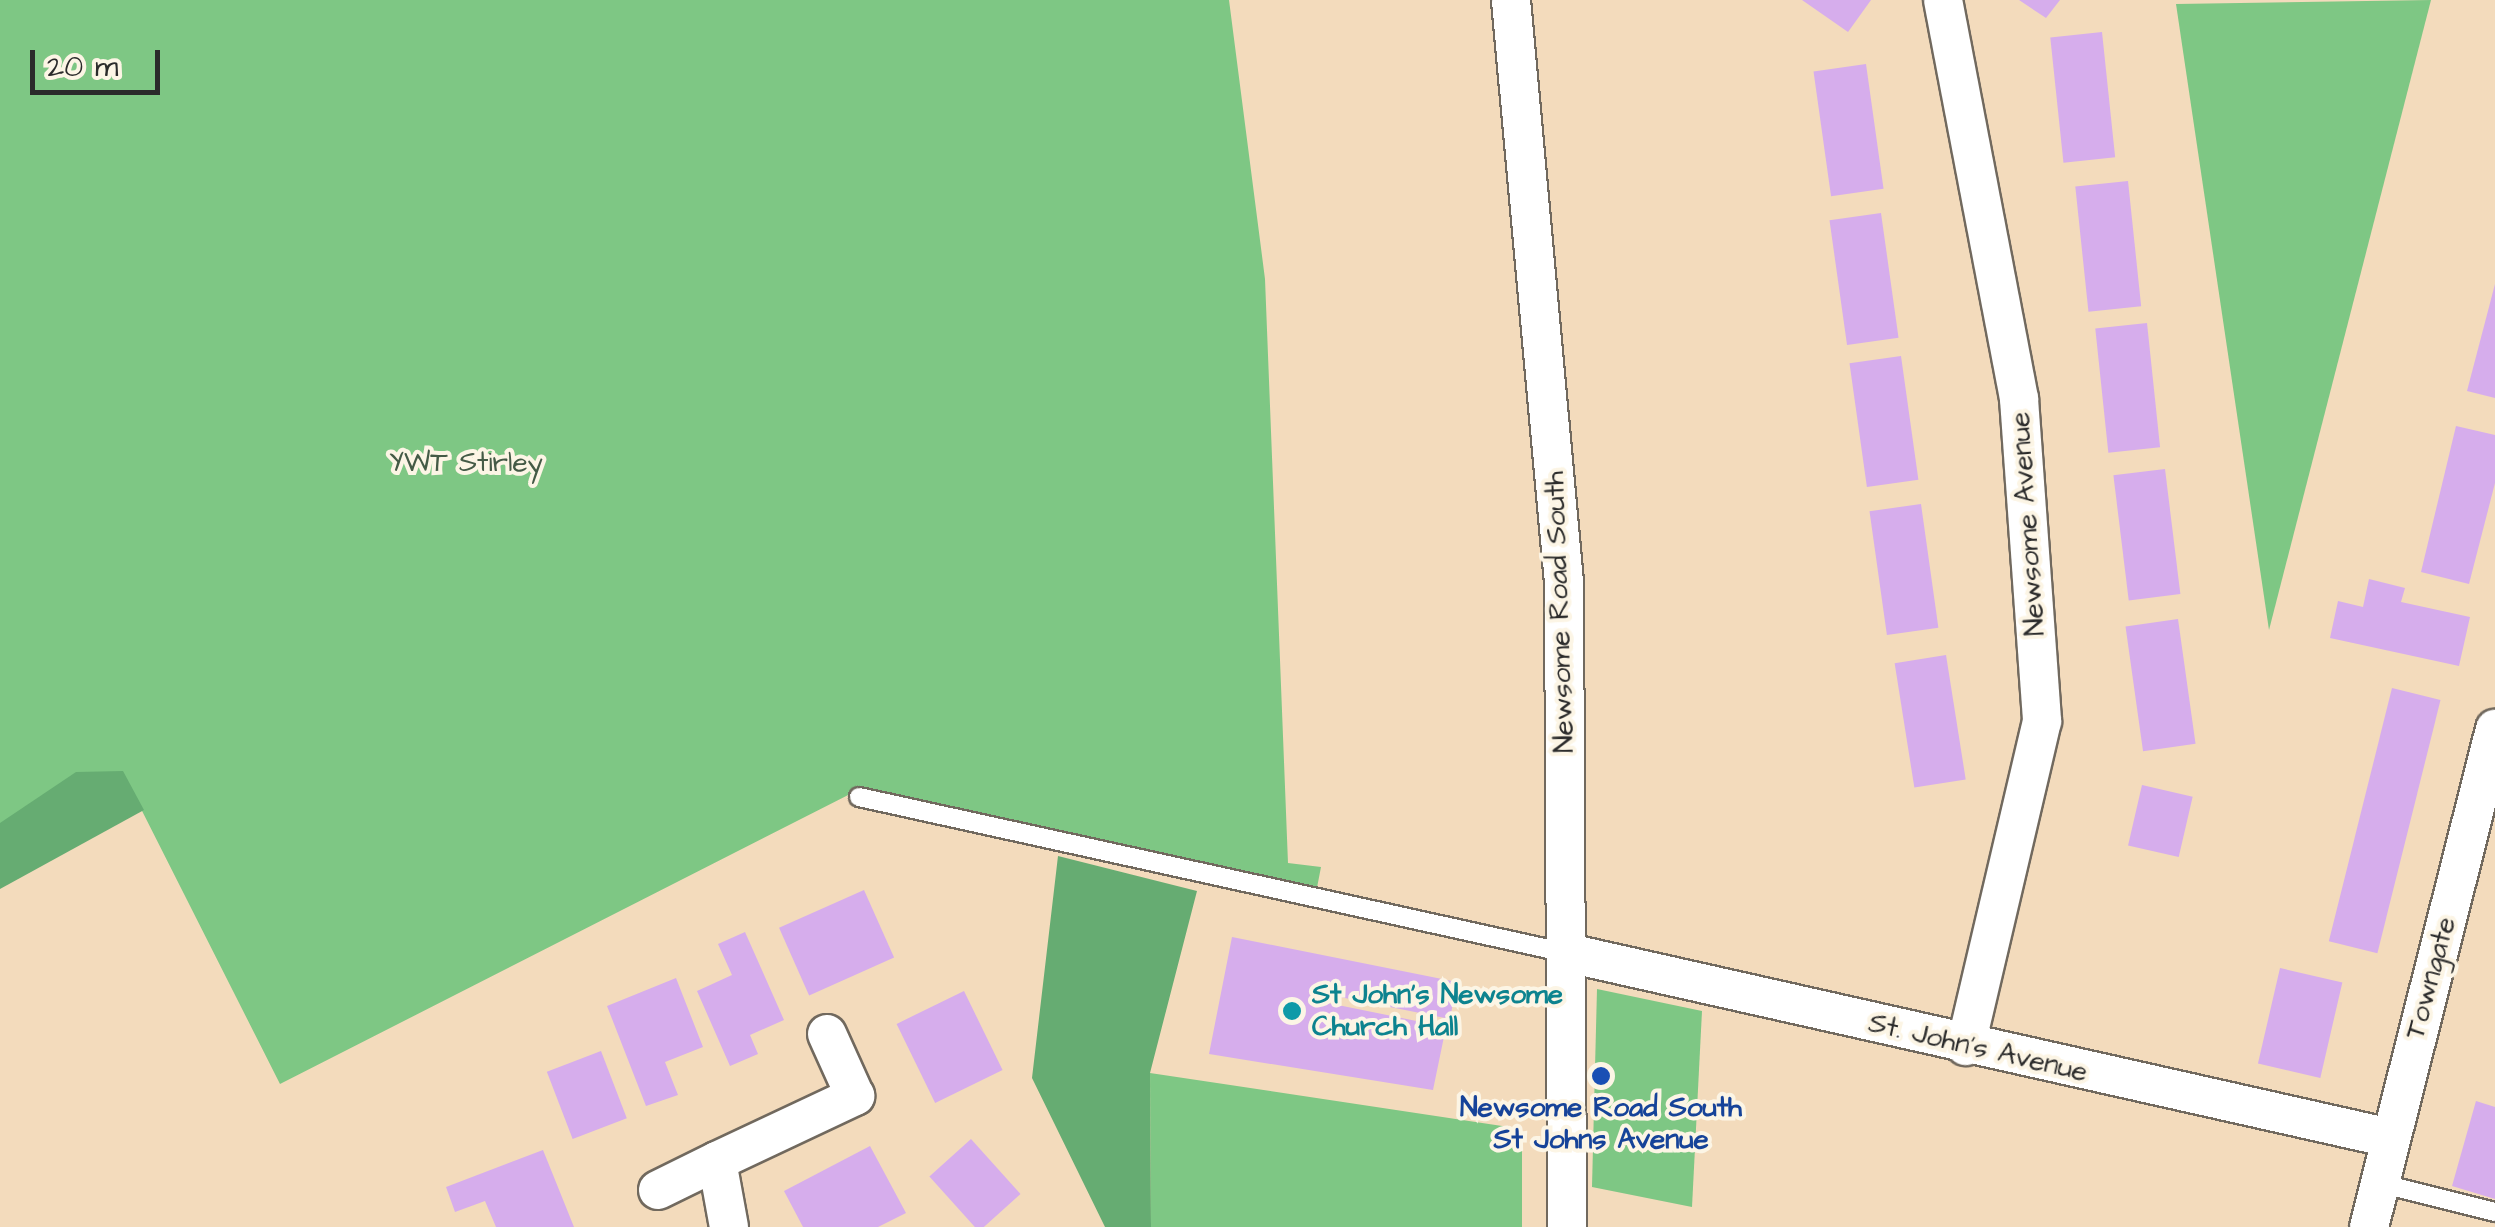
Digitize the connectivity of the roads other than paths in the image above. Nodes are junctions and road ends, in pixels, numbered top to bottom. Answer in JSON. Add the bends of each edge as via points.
{"nodes":[{"id":1,"x":1511,"y":0,"type":"edge"},
{"id":2,"x":1943,"y":0,"type":"edge"},
{"id":3,"x":2495,"y":730,"type":"edge"},
{"id":4,"x":859,"y":797,"type":"dead end"},
{"id":5,"x":1568,"y":953,"type":"junction"},
{"id":6,"x":827,"y":1034,"type":"dead end"},
{"id":7,"x":1966,"y":1046,"type":"junction"},
{"id":8,"x":2390,"y":1138,"type":"junction"},
{"id":9,"x":716,"y":1161,"type":"junction"},
{"id":10,"x":2379,"y":1183,"type":"junction"},
{"id":11,"x":658,"y":1190,"type":"dead end"},
{"id":12,"x":2495,"y":1212,"type":"edge"},
{"id":13,"x":729,"y":1227,"type":"edge"},
{"id":14,"x":1567,"y":1227,"type":"edge"},
{"id":15,"x":2369,"y":1227,"type":"edge"}],
"edges":[{"from":1,"to":5,"type":"street","name":"Newsome Road South","via":[[1564,582]]},
{"from":2,"to":7,"type":"street","name":"Newsome Avenue","via":[[2019,399],[2042,721]]},
{"from":3,"to":8,"type":"street","name":"Towngate"},
{"from":4,"to":5,"type":"lane"},
{"from":5,"to":7,"type":"street","name":"St. John's Avenue"},
{"from":5,"to":14,"type":"street","name":"Newsome Road South"},
{"from":6,"to":9,"type":"street","via":[[855,1096]]},
{"from":7,"to":8,"type":"street","name":"St. John's Avenue"},
{"from":8,"to":10,"type":"street","name":"Towngate"},
{"from":9,"to":11,"type":"street"},
{"from":9,"to":13,"type":"street"},
{"from":10,"to":12,"type":"lane"},
{"from":10,"to":15,"type":"street","name":"Towngate"}]}
